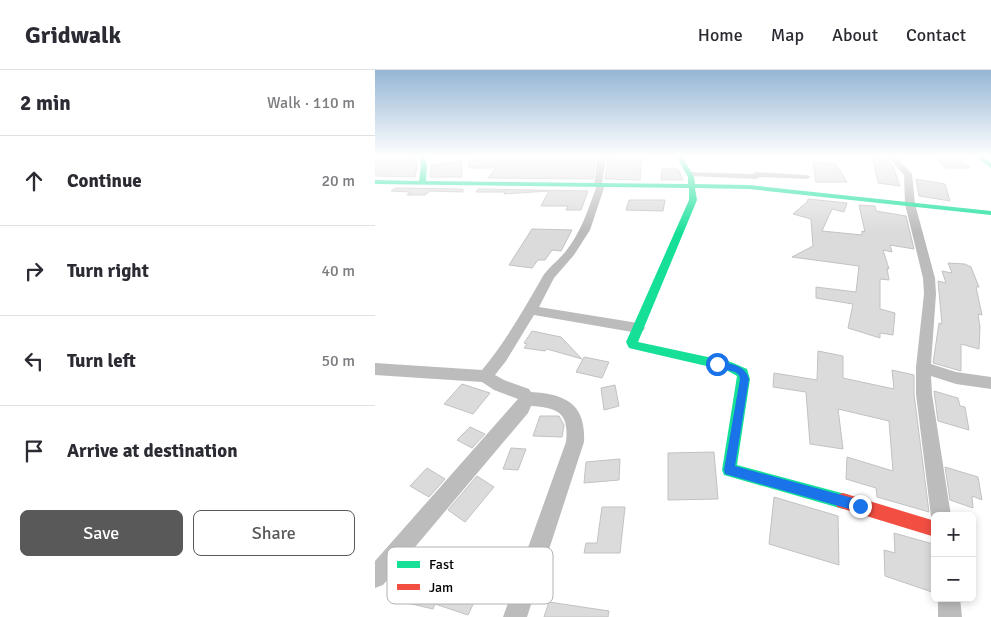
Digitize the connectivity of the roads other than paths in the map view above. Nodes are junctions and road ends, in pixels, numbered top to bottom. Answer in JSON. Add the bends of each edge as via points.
{"nodes":[{"id":1,"x":644,"y":182,"type":"edge"},
{"id":2,"x":692,"y":182,"type":"edge"},
{"id":3,"x":716,"y":182,"type":"edge"},
{"id":4,"x":909,"y":182,"type":"edge"},
{"id":5,"x":376,"y":183,"type":"edge"},
{"id":6,"x":422,"y":183,"type":"joint"},
{"id":7,"x":598,"y":184,"type":"junction"},
{"id":8,"x":910,"y":204,"type":"junction"},
{"id":9,"x":991,"y":213,"type":"edge"},
{"id":10,"x":531,"y":310,"type":"junction"},
{"id":11,"x":638,"y":328,"type":"junction"},
{"id":12,"x":923,"y":367,"type":"junction"},
{"id":13,"x":375,"y":369,"type":"edge"},
{"id":14,"x":485,"y":376,"type":"junction"},
{"id":15,"x":991,"y":382,"type":"edge"},
{"id":16,"x":526,"y":399,"type":"junction"},
{"id":17,"x":940,"y":512,"type":"edge"},
{"id":18,"x":931,"y":529,"type":"edge"},
{"id":19,"x":401,"y":547,"type":"edge"},
{"id":20,"x":539,"y":547,"type":"edge"},
{"id":21,"x":387,"y":563,"type":"edge"},
{"id":22,"x":375,"y":577,"type":"edge"},
{"id":23,"x":949,"y":602,"type":"edge"},
{"id":24,"x":519,"y":604,"type":"edge"},
{"id":25,"x":515,"y":617,"type":"edge"},
{"id":26,"x":950,"y":617,"type":"edge"}],
"edges":[{"from":1,"to":7,"type":"main road"},
{"from":2,"to":11,"type":"main road","via":[[693,200]]},
{"from":3,"to":8,"type":"main road"},
{"from":4,"to":8,"type":"street"},
{"from":5,"to":6,"type":"main road"},
{"from":6,"to":7,"type":"main road"},
{"from":7,"to":10,"type":"street","via":[[600,188],[585,230],[549,276]]},
{"from":8,"to":9,"type":"main road"},
{"from":8,"to":12,"type":"street","via":[[927,268],[930,294]]},
{"from":10,"to":11,"type":"street"},
{"from":10,"to":14,"type":"street"},
{"from":11,"to":18,"type":"main road","via":[[632,342],[635,347],[731,367],[743,373],[729,470]]},
{"from":12,"to":15,"type":"street","via":[[956,378]]},
{"from":12,"to":17,"type":"street"},
{"from":13,"to":14,"type":"street"},
{"from":14,"to":16,"type":"street","via":[[525,394]]},
{"from":16,"to":19,"type":"street","via":[[522,408]]},
{"from":16,"to":20,"type":"street","via":[[548,400],[562,405],[574,416],[577,428]]},
{"from":21,"to":22,"type":"street"},
{"from":23,"to":26,"type":"street"},
{"from":24,"to":25,"type":"street"}]}
